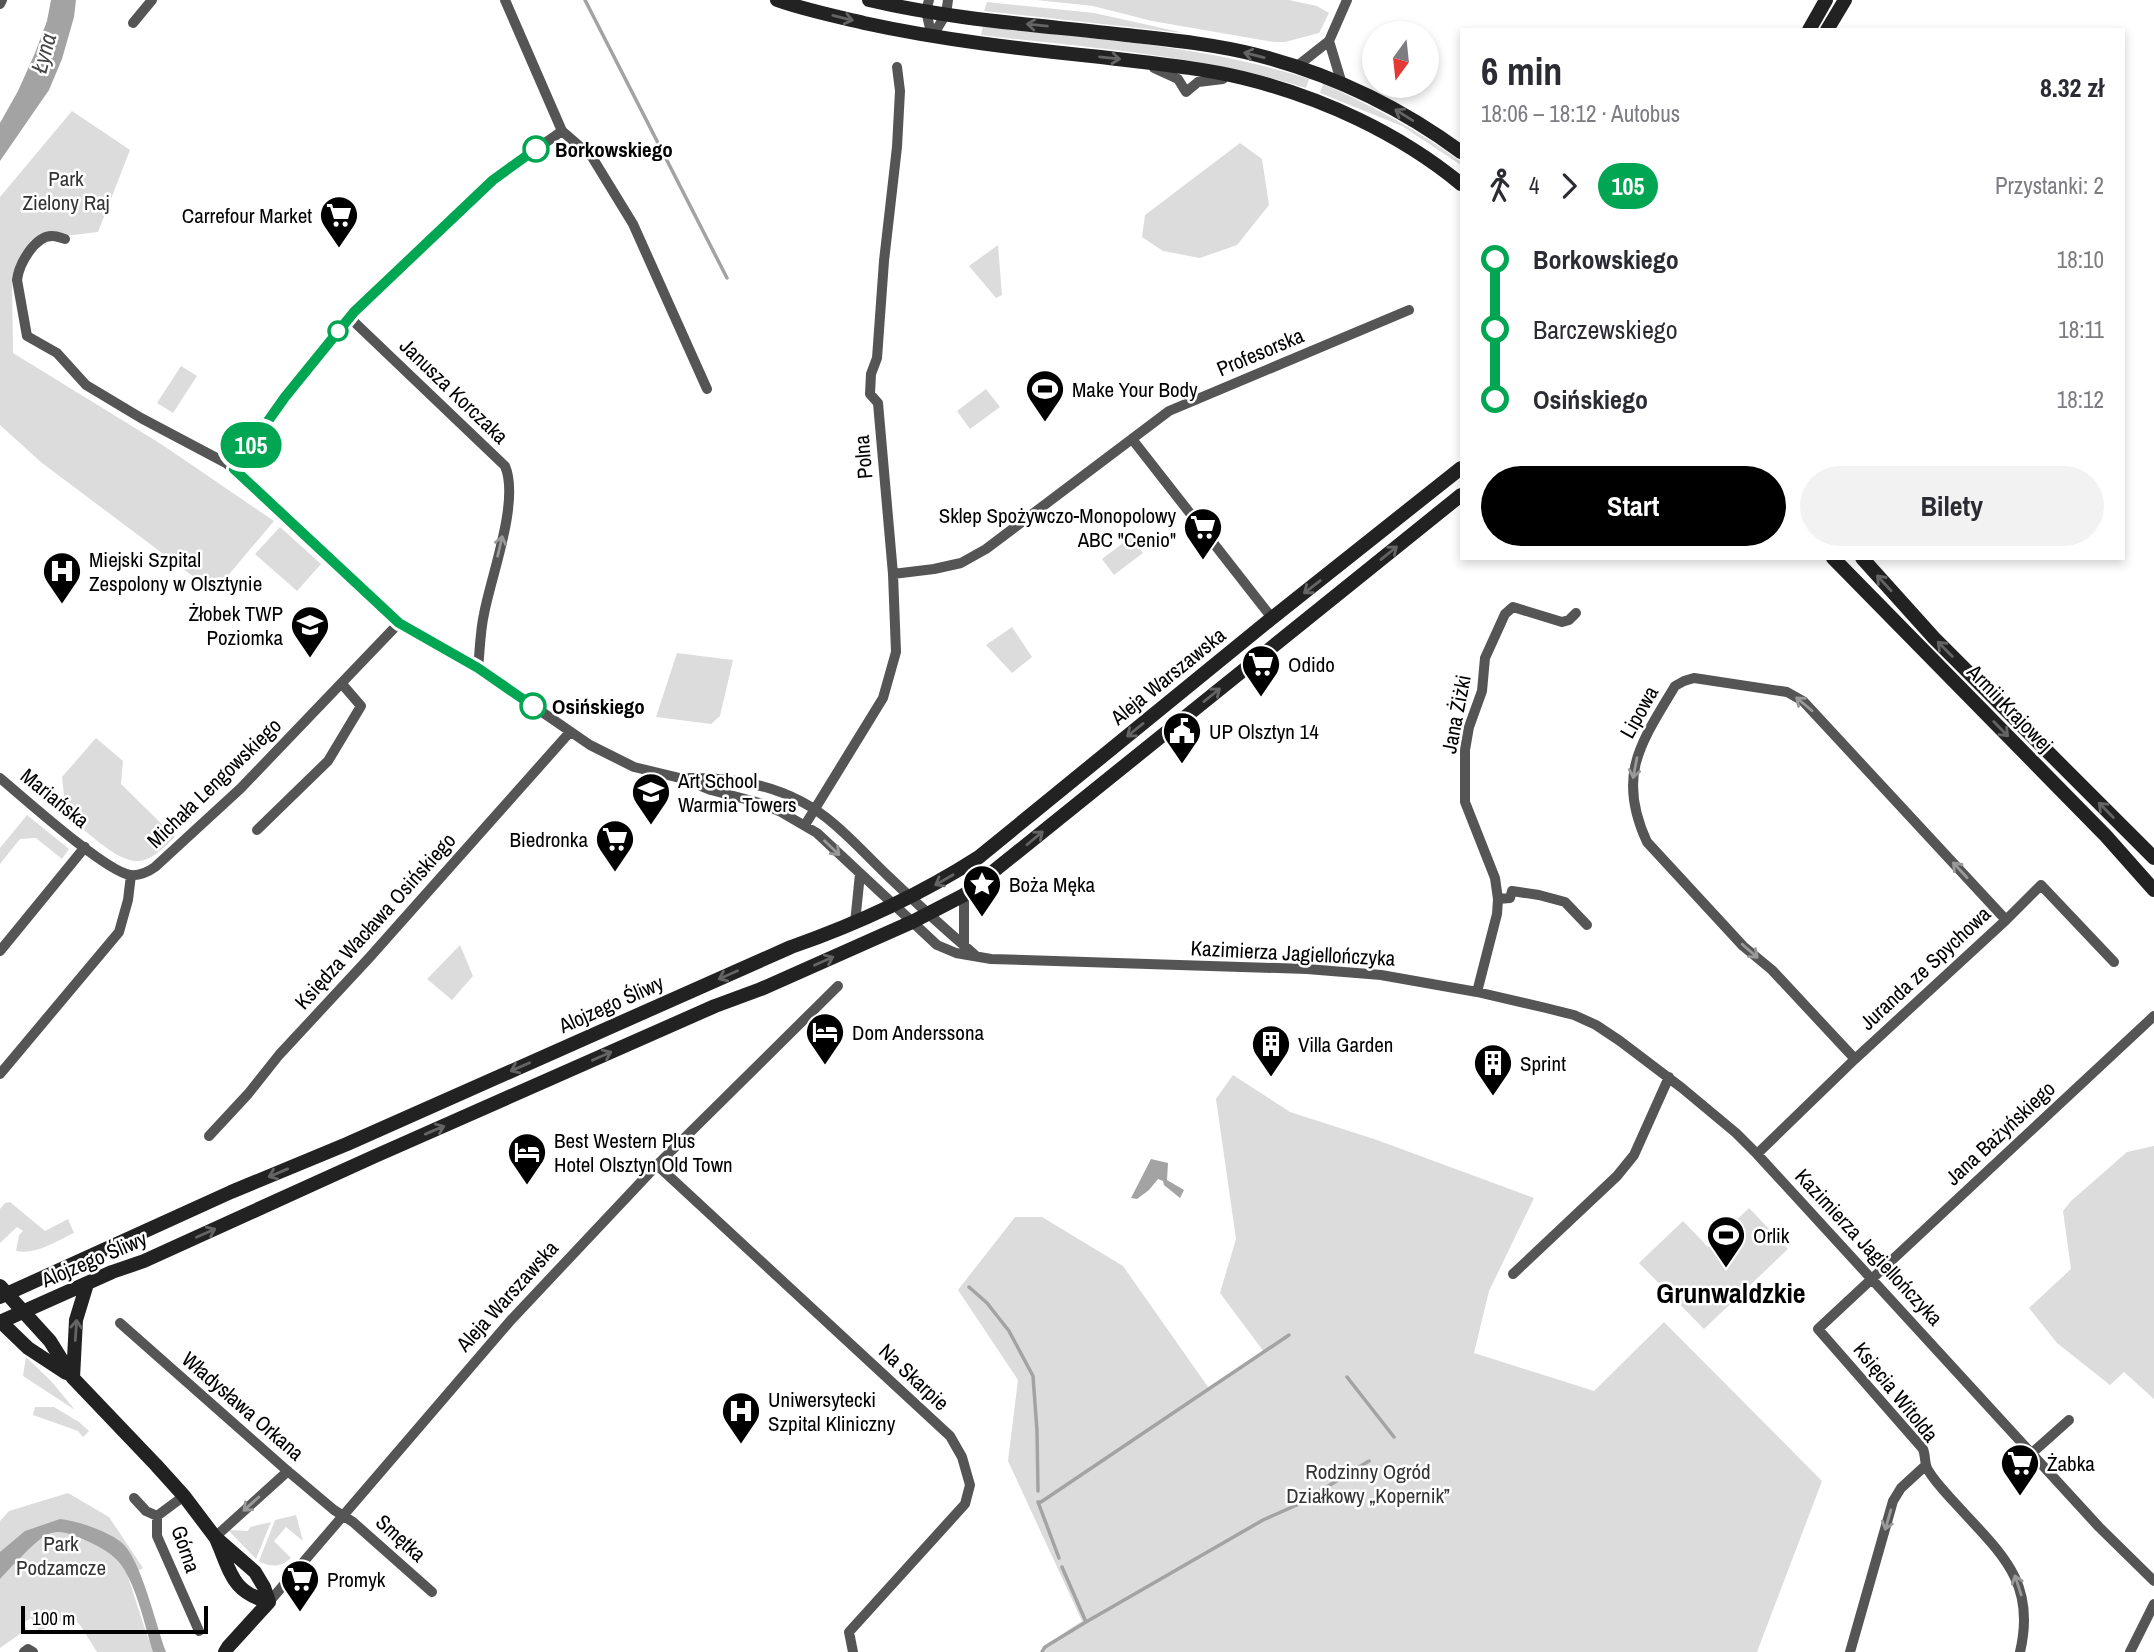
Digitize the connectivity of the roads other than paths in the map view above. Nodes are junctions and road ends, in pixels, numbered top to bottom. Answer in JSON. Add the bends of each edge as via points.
{"nodes":[{"id":1,"x":152,"y":0,"type":"edge"},
{"id":2,"x":505,"y":0,"type":"edge"},
{"id":3,"x":777,"y":0,"type":"edge"},
{"id":4,"x":869,"y":0,"type":"edge"},
{"id":5,"x":1346,"y":0,"type":"edge"},
{"id":6,"x":1826,"y":0,"type":"edge"},
{"id":7,"x":1845,"y":0,"type":"edge"},
{"id":8,"x":928,"y":6,"type":"edge"},
{"id":9,"x":947,"y":7,"type":"edge"},
{"id":10,"x":133,"y":23,"type":"dead end"},
{"id":11,"x":1810,"y":28,"type":"edge"},
{"id":12,"x":1829,"y":28,"type":"edge"},
{"id":13,"x":932,"y":37,"type":"junction"},
{"id":14,"x":1329,"y":41,"type":"junction"},
{"id":15,"x":1137,"y":61,"type":"junction"},
{"id":16,"x":897,"y":67,"type":"dead end"},
{"id":17,"x":1296,"y":67,"type":"junction"},
{"id":18,"x":1242,"y":78,"type":"junction"},
{"id":19,"x":1342,"y":84,"type":"junction"},
{"id":20,"x":562,"y":131,"type":"junction"},
{"id":21,"x":1460,"y":151,"type":"edge"},
{"id":22,"x":1460,"y":183,"type":"edge"},
{"id":23,"x":65,"y":239,"type":"dead end"},
{"id":24,"x":1409,"y":310,"type":"dead end"},
{"id":25,"x":349,"y":317,"type":"junction"},
{"id":26,"x":707,"y":389,"type":"dead end"},
{"id":27,"x":1132,"y":439,"type":"junction"},
{"id":28,"x":234,"y":469,"type":"junction"},
{"id":29,"x":1460,"y":469,"type":"edge"},
{"id":30,"x":1460,"y":496,"type":"edge"},
{"id":31,"x":1835,"y":560,"type":"edge"},
{"id":32,"x":1864,"y":560,"type":"edge"},
{"id":33,"x":893,"y":574,"type":"junction"},
{"id":34,"x":1576,"y":613,"type":"dead end"},
{"id":35,"x":1272,"y":618,"type":"junction"},
{"id":36,"x":399,"y":623,"type":"junction"},
{"id":37,"x":478,"y":668,"type":"junction"},
{"id":38,"x":342,"y":684,"type":"junction"},
{"id":39,"x":570,"y":732,"type":"junction"},
{"id":40,"x":0,"y":778,"type":"edge"},
{"id":41,"x":684,"y":779,"type":"junction"},
{"id":42,"x":815,"y":809,"type":"junction"},
{"id":43,"x":805,"y":825,"type":"junction"},
{"id":44,"x":257,"y":830,"type":"dead end"},
{"id":45,"x":85,"y":847,"type":"junction"},
{"id":46,"x":2154,"y":858,"type":"edge"},
{"id":47,"x":860,"y":874,"type":"junction"},
{"id":48,"x":131,"y":875,"type":"junction"},
{"id":49,"x":2154,"y":890,"type":"edge"},
{"id":50,"x":964,"y":895,"type":"junction"},
{"id":51,"x":912,"y":897,"type":"junction"},
{"id":52,"x":1498,"y":899,"type":"junction"},
{"id":53,"x":894,"y":905,"type":"junction"},
{"id":54,"x":930,"y":914,"type":"junction"},
{"id":55,"x":2006,"y":920,"type":"junction"},
{"id":56,"x":912,"y":922,"type":"junction"},
{"id":57,"x":855,"y":923,"type":"junction"},
{"id":58,"x":1587,"y":925,"type":"dead end"},
{"id":59,"x":964,"y":945,"type":"junction"},
{"id":60,"x":0,"y":951,"type":"edge"},
{"id":61,"x":976,"y":956,"type":"junction"},
{"id":62,"x":2114,"y":962,"type":"dead end"},
{"id":63,"x":838,"y":986,"type":"dead end"},
{"id":64,"x":1477,"y":992,"type":"junction"},
{"id":65,"x":2154,"y":1016,"type":"edge"},
{"id":66,"x":1855,"y":1059,"type":"junction"},
{"id":67,"x":0,"y":1074,"type":"edge"},
{"id":68,"x":1669,"y":1077,"type":"junction"},
{"id":69,"x":209,"y":1136,"type":"dead end"},
{"id":70,"x":346,"y":1144,"type":"junction"},
{"id":71,"x":1757,"y":1154,"type":"junction"},
{"id":72,"x":373,"y":1157,"type":"junction"},
{"id":73,"x":657,"y":1165,"type":"junction"},
{"id":74,"x":1513,"y":1274,"type":"dead end"},
{"id":75,"x":1873,"y":1279,"type":"junction"},
{"id":76,"x":87,"y":1284,"type":"junction"},
{"id":77,"x":2,"y":1292,"type":"edge"},
{"id":78,"x":23,"y":1312,"type":"junction"},
{"id":79,"x":0,"y":1322,"type":"edge"},
{"id":80,"x":120,"y":1323,"type":"dead end"},
{"id":81,"x":73,"y":1378,"type":"junction"},
{"id":82,"x":2069,"y":1420,"type":"dead end"},
{"id":83,"x":2032,"y":1453,"type":"junction"},
{"id":84,"x":1925,"y":1466,"type":"junction"},
{"id":85,"x":288,"y":1471,"type":"junction"},
{"id":86,"x":184,"y":1496,"type":"junction"},
{"id":87,"x":134,"y":1498,"type":"dead end"},
{"id":88,"x":342,"y":1515,"type":"junction"},
{"id":89,"x":157,"y":1516,"type":"junction"},
{"id":90,"x":215,"y":1537,"type":"junction"},
{"id":91,"x":2154,"y":1581,"type":"edge"},
{"id":92,"x":432,"y":1591,"type":"dead end"},
{"id":93,"x":269,"y":1602,"type":"junction"},
{"id":94,"x":2154,"y":1604,"type":"edge"},
{"id":95,"x":199,"y":1632,"type":"dead end"},
{"id":96,"x":24,"y":1652,"type":"edge"},
{"id":97,"x":33,"y":1652,"type":"edge"},
{"id":98,"x":225,"y":1652,"type":"edge"},
{"id":99,"x":853,"y":1652,"type":"edge"},
{"id":100,"x":1850,"y":1652,"type":"edge"},
{"id":101,"x":2020,"y":1652,"type":"edge"},
{"id":102,"x":2130,"y":1652,"type":"edge"}],
"edges":[{"from":1,"to":10,"type":"street"},
{"from":2,"to":20,"type":"street"},
{"from":3,"to":13,"type":"street","one_way":true},
{"from":4,"to":8,"type":"street"},
{"from":5,"to":14,"type":"street"},
{"from":6,"to":11,"type":"street"},
{"from":7,"to":12,"type":"street"},
{"from":8,"to":9,"type":"street"},
{"from":8,"to":13,"type":"street"},
{"from":9,"to":13,"type":"street"},
{"from":17,"to":9,"type":"street","one_way":true,"via":[[1193,43]]},
{"from":13,"to":15,"type":"street","one_way":true},
{"from":14,"to":17,"type":"street"},
{"from":14,"to":19,"type":"street"},
{"from":15,"to":18,"type":"street"},
{"from":15,"to":18,"type":"street","via":[[1178,79],[1186,92],[1209,79]]},
{"from":16,"to":33,"type":"street","name":"Polna","via":[[897,147],[870,394],[878,402]]},
{"from":17,"to":19,"type":"street"},
{"from":18,"to":22,"type":"street","via":[[1290,91],[1384,132]]},
{"from":21,"to":19,"type":"street","one_way":true,"via":[[1392,107]]},
{"from":20,"to":25,"type":"street","via":[[493,180]]},
{"from":20,"to":26,"type":"street","via":[[592,157],[633,224]]},
{"from":23,"to":28,"type":"street","via":[[52,236],[38,241],[18,270],[27,336],[57,352],[86,385]]},
{"from":24,"to":27,"type":"street","name":"Profesorska","via":[[1169,411]]},
{"from":25,"to":28,"type":"street"},
{"from":37,"to":25,"type":"street","name":"Janusza Korczaka","one_way":true,"via":[[484,613],[509,506],[508,472]]},
{"from":27,"to":33,"type":"street","name":"Profesorska","via":[[986,550],[961,563]]},
{"from":27,"to":35,"type":"street"},
{"from":28,"to":36,"type":"street"},
{"from":29,"to":35,"type":"street","name":"Aleja Warszawska","one_way":true},
{"from":50,"to":30,"type":"street","name":"Aleja Warszawska","one_way":true},
{"from":31,"to":49,"type":"street","name":"Armii Krajowej","one_way":true},
{"from":46,"to":32,"type":"street","name":"Armii Krajowej","one_way":true,"via":[[1934,638]]},
{"from":33,"to":42,"type":"street","name":"Polna","via":[[896,652],[883,698]]},
{"from":34,"to":52,"type":"street","name":"Jana Żiżki","via":[[1562,622],[1513,607],[1505,614],[1485,658],[1482,691],[1465,751],[1465,802],[1495,878]]},
{"from":35,"to":51,"type":"street","name":"Aleja Warszawska","one_way":true,"via":[[979,858]]},
{"from":36,"to":37,"type":"street"},
{"from":36,"to":38,"type":"street","name":"Michała Lengowskiego"},
{"from":37,"to":39,"type":"street"},
{"from":38,"to":44,"type":"street","via":[[361,706],[328,761]]},
{"from":38,"to":48,"type":"street","name":"Michała Lengowskiego","via":[[241,788],[155,867]]},
{"from":39,"to":41,"type":"street","via":[[634,767]]},
{"from":39,"to":69,"type":"street","name":"Księdza Wacława Osińskiego"},
{"from":40,"to":45,"type":"street","name":"Mariańska"},
{"from":41,"to":42,"type":"street","via":[[745,782]]},
{"from":41,"to":43,"type":"street","name":"Kazimierza Jagiellończyka","via":[[760,803]]},
{"from":42,"to":43,"type":"street","name":"Polna"},
{"from":42,"to":51,"type":"street"},
{"from":43,"to":47,"type":"street","name":"Kazimierza Jagiellończyka","one_way":true},
{"from":45,"to":48,"type":"street","name":"Mariańska","via":[[109,866]]},
{"from":45,"to":60,"type":"street","name":"Mariańska"},
{"from":47,"to":53,"type":"street","name":"Kazimierza Jagiellończyka"},
{"from":47,"to":57,"type":"street"},
{"from":48,"to":67,"type":"street","via":[[119,932]]},
{"from":50,"to":54,"type":"street","name":"Aleja Warszawska"},
{"from":50,"to":59,"type":"street"},
{"from":51,"to":53,"type":"street","name":"Aleja Warszawska"},
{"from":51,"to":54,"type":"street"},
{"from":52,"to":58,"type":"street","via":[[1510,898],[1511,891],[1564,902]]},
{"from":52,"to":64,"type":"street","name":"Jana Żiżki"},
{"from":53,"to":56,"type":"street","name":"Kazimierza Jagiellończyka"},
{"from":53,"to":57,"type":"street","name":"Alojzego Śliwy"},
{"from":54,"to":56,"type":"street","name":"Aleja Warszawska"},
{"from":54,"to":59,"type":"street"},
{"from":55,"to":62,"type":"street","name":"Juranda ze Spychowa","via":[[2041,885]]},
{"from":55,"to":66,"type":"street","name":"Juranda ze Spychowa"},
{"from":55,"to":66,"type":"street","name":"Lipowa","one_way":true,"via":[[1803,701],[1787,692],[1694,678],[1675,686],[1643,742],[1633,770],[1637,821],[1647,842]]},
{"from":56,"to":61,"type":"street","name":"Kazimierza Jagiellończyka","via":[[937,945]]},
{"from":72,"to":56,"type":"street","name":"Alojzego Śliwy","one_way":true},
{"from":57,"to":70,"type":"street","name":"Alojzego Śliwy","one_way":true},
{"from":59,"to":61,"type":"street"},
{"from":61,"to":64,"type":"street","name":"Kazimierza Jagiellończyka","via":[[1307,969],[1381,975]]},
{"from":63,"to":73,"type":"street","name":"Aleja Warszawska"},
{"from":64,"to":68,"type":"street","name":"Kazimierza Jagiellończyka","via":[[1574,1015],[1596,1025]]},
{"from":65,"to":75,"type":"street","name":"Jana Bażyńskiego"},
{"from":66,"to":71,"type":"street","name":"Juranda ze Spychowa"},
{"from":68,"to":71,"type":"street","name":"Kazimierza Jagiellończyka"},
{"from":68,"to":74,"type":"street","via":[[1634,1155]]},
{"from":70,"to":72,"type":"street"},
{"from":70,"to":77,"type":"street","name":"Alojzego Śliwy","one_way":true},
{"from":71,"to":75,"type":"street","name":"Kazimierza Jagiellończyka"},
{"from":76,"to":72,"type":"street","name":"Alojzego Śliwy","one_way":true},
{"from":73,"to":88,"type":"street","name":"Aleja Warszawska","via":[[511,1320]]},
{"from":73,"to":99,"type":"street","name":"Na Skarpie","via":[[950,1436],[962,1457],[970,1485],[965,1504],[849,1632]]},
{"from":75,"to":83,"type":"street","name":"Kazimierza Jagiellończyka"},
{"from":75,"to":84,"type":"street","name":"Księcia Witolda","via":[[1818,1329],[1923,1449]]},
{"from":76,"to":78,"type":"street","name":"Alojzego Śliwy"},
{"from":81,"to":76,"type":"street","one_way":true,"via":[[76,1320]]},
{"from":77,"to":78,"type":"street"},
{"from":78,"to":79,"type":"street","name":"Alojzego Śliwy"},
{"from":78,"to":81,"type":"street","via":[[50,1341]]},
{"from":79,"to":81,"type":"street","via":[[28,1348]]},
{"from":80,"to":85,"type":"street","name":"Władysława Orkana"},
{"from":81,"to":86,"type":"street"},
{"from":82,"to":83,"type":"street"},
{"from":83,"to":91,"type":"street","name":"Kazimierza Jagiellończyka"},
{"from":84,"to":100,"type":"street","one_way":true,"via":[[1893,1501]]},
{"from":101,"to":84,"type":"street","name":"Księcia Witolda","one_way":true,"via":[[2024,1608],[2014,1573]]},
{"from":85,"to":88,"type":"street","name":"Władysława Orkana"},
{"from":85,"to":90,"type":"street","one_way":true},
{"from":86,"to":89,"type":"street","name":"Górna"},
{"from":86,"to":90,"type":"street"},
{"from":87,"to":89,"type":"street","name":"Górna"},
{"from":88,"to":92,"type":"street","name":"Smętka"},
{"from":88,"to":93,"type":"street","name":"Aleja Warszawska"},
{"from":89,"to":95,"type":"street","name":"Górna","via":[[157,1535]]},
{"from":90,"to":93,"type":"street","via":[[255,1572]]},
{"from":90,"to":93,"type":"street","via":[[237,1586]]},
{"from":93,"to":98,"type":"street","name":"Aleja Warszawska"},
{"from":94,"to":102,"type":"street"},
{"from":96,"to":97,"type":"street"}]}
